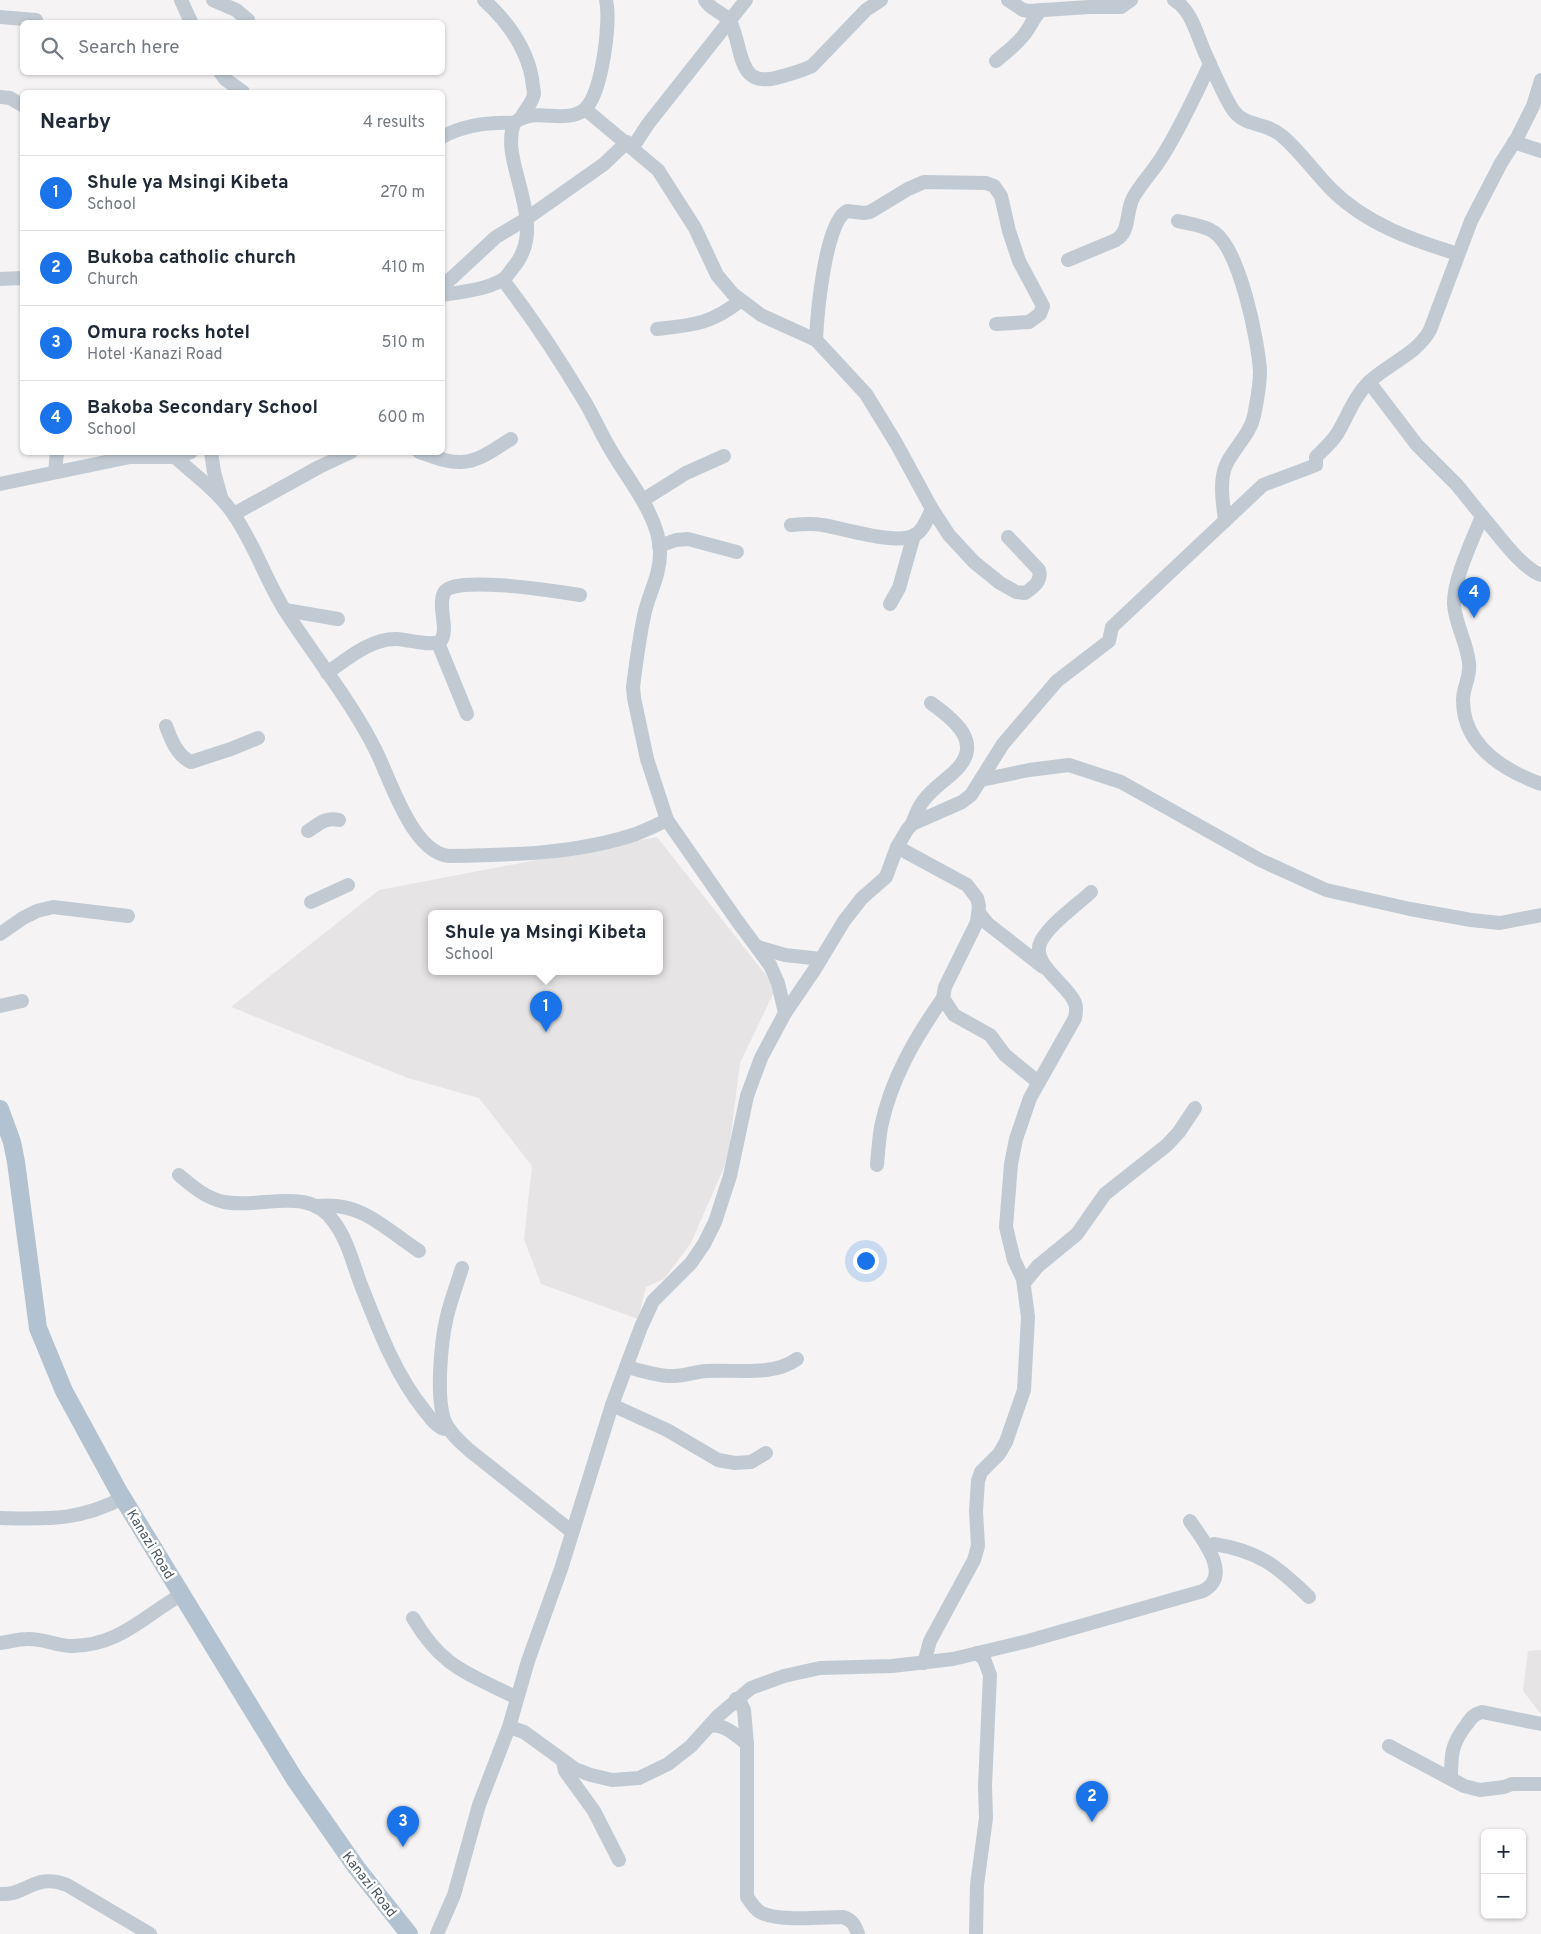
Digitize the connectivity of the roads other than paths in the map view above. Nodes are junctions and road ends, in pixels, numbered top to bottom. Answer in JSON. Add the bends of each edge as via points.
{"nodes":[{"id":1,"x":181,"y":0,"type":"edge"},
{"id":2,"x":213,"y":0,"type":"edge"},
{"id":3,"x":484,"y":0,"type":"edge"},
{"id":4,"x":606,"y":0,"type":"edge"},
{"id":5,"x":705,"y":0,"type":"edge"},
{"id":6,"x":746,"y":0,"type":"edge"},
{"id":7,"x":881,"y":0,"type":"edge"},
{"id":8,"x":1008,"y":0,"type":"edge"},
{"id":9,"x":1132,"y":0,"type":"edge"},
{"id":10,"x":1182,"y":1,"type":"edge"},
{"id":11,"x":1041,"y":10,"type":"junction"},
{"id":12,"x":0,"y":17,"type":"edge"},
{"id":13,"x":36,"y":20,"type":"dead end"},
{"id":14,"x":190,"y":20,"type":"edge"},
{"id":15,"x":248,"y":20,"type":"dead end"},
{"id":16,"x":730,"y":20,"type":"junction"},
{"id":17,"x":996,"y":61,"type":"dead end"},
{"id":18,"x":1210,"y":64,"type":"junction"},
{"id":19,"x":222,"y":75,"type":"edge"},
{"id":20,"x":1541,"y":80,"type":"edge"},
{"id":21,"x":240,"y":90,"type":"edge"},
{"id":22,"x":0,"y":97,"type":"edge"},
{"id":23,"x":20,"y":104,"type":"edge"},
{"id":24,"x":586,"y":109,"type":"junction"},
{"id":25,"x":518,"y":120,"type":"junction"},
{"id":26,"x":445,"y":136,"type":"edge"},
{"id":27,"x":1514,"y":142,"type":"junction"},
{"id":28,"x":630,"y":145,"type":"junction"},
{"id":29,"x":1541,"y":151,"type":"edge"},
{"id":30,"x":526,"y":219,"type":"junction"},
{"id":31,"x":1178,"y":221,"type":"dead end"},
{"id":32,"x":1458,"y":254,"type":"junction"},
{"id":33,"x":1068,"y":260,"type":"dead end"},
{"id":34,"x":20,"y":277,"type":"edge"},
{"id":35,"x":0,"y":279,"type":"edge"},
{"id":36,"x":503,"y":280,"type":"junction"},
{"id":37,"x":445,"y":284,"type":"edge"},
{"id":38,"x":445,"y":294,"type":"edge"},
{"id":39,"x":740,"y":301,"type":"junction"},
{"id":40,"x":996,"y":324,"type":"dead end"},
{"id":41,"x":657,"y":329,"type":"dead end"},
{"id":42,"x":816,"y":340,"type":"junction"},
{"id":43,"x":1369,"y":382,"type":"junction"},
{"id":44,"x":511,"y":439,"type":"dead end"},
{"id":45,"x":57,"y":455,"type":"edge"},
{"id":46,"x":181,"y":455,"type":"edge"},
{"id":47,"x":212,"y":455,"type":"edge"},
{"id":48,"x":345,"y":455,"type":"edge"},
{"id":49,"x":429,"y":455,"type":"edge"},
{"id":50,"x":724,"y":456,"type":"dead end"},
{"id":51,"x":175,"y":457,"type":"junction"},
{"id":52,"x":55,"y":472,"type":"junction"},
{"id":53,"x":0,"y":484,"type":"edge"},
{"id":54,"x":222,"y":500,"type":"junction"},
{"id":55,"x":643,"y":500,"type":"junction"},
{"id":56,"x":932,"y":510,"type":"junction"},
{"id":57,"x":234,"y":514,"type":"junction"},
{"id":58,"x":1482,"y":516,"type":"junction"},
{"id":59,"x":1225,"y":521,"type":"junction"},
{"id":60,"x":791,"y":525,"type":"dead end"},
{"id":61,"x":914,"y":535,"type":"junction"},
{"id":62,"x":1008,"y":537,"type":"dead end"},
{"id":63,"x":659,"y":546,"type":"junction"},
{"id":64,"x":737,"y":552,"type":"dead end"},
{"id":65,"x":1541,"y":575,"type":"edge"},
{"id":66,"x":580,"y":595,"type":"dead end"},
{"id":67,"x":890,"y":604,"type":"dead end"},
{"id":68,"x":285,"y":610,"type":"junction"},
{"id":69,"x":338,"y":619,"type":"dead end"},
{"id":70,"x":438,"y":643,"type":"junction"},
{"id":71,"x":327,"y":673,"type":"junction"},
{"id":72,"x":931,"y":703,"type":"dead end"},
{"id":73,"x":467,"y":714,"type":"dead end"},
{"id":74,"x":166,"y":726,"type":"dead end"},
{"id":75,"x":258,"y":738,"type":"dead end"},
{"id":76,"x":981,"y":780,"type":"junction"},
{"id":77,"x":1541,"y":784,"type":"edge"},
{"id":78,"x":339,"y":820,"type":"dead end"},
{"id":79,"x":667,"y":820,"type":"junction"},
{"id":80,"x":912,"y":824,"type":"junction"},
{"id":81,"x":308,"y":831,"type":"dead end"},
{"id":82,"x":897,"y":847,"type":"junction"},
{"id":83,"x":348,"y":885,"type":"dead end"},
{"id":84,"x":1091,"y":892,"type":"dead end"},
{"id":85,"x":311,"y":902,"type":"dead end"},
{"id":86,"x":979,"y":912,"type":"junction"},
{"id":87,"x":128,"y":916,"type":"dead end"},
{"id":88,"x":1541,"y":916,"type":"edge"},
{"id":89,"x":0,"y":934,"type":"edge"},
{"id":90,"x":758,"y":947,"type":"junction"},
{"id":91,"x":821,"y":959,"type":"junction"},
{"id":92,"x":1050,"y":972,"type":"junction"},
{"id":93,"x":943,"y":998,"type":"junction"},
{"id":94,"x":22,"y":1000,"type":"dead end"},
{"id":95,"x":0,"y":1006,"type":"edge"},
{"id":96,"x":785,"y":1013,"type":"junction"},
{"id":97,"x":1038,"y":1082,"type":"junction"},
{"id":98,"x":0,"y":1108,"type":"edge"},
{"id":99,"x":1194,"y":1108,"type":"dead end"},
{"id":100,"x":877,"y":1165,"type":"dead end"},
{"id":101,"x":179,"y":1175,"type":"dead end"},
{"id":102,"x":318,"y":1206,"type":"junction"},
{"id":103,"x":420,"y":1251,"type":"dead end"},
{"id":104,"x":462,"y":1268,"type":"dead end"},
{"id":105,"x":1024,"y":1283,"type":"junction"},
{"id":106,"x":797,"y":1359,"type":"dead end"},
{"id":107,"x":626,"y":1367,"type":"junction"},
{"id":108,"x":612,"y":1405,"type":"junction"},
{"id":109,"x":450,"y":1430,"type":"junction"},
{"id":110,"x":766,"y":1453,"type":"dead end"},
{"id":111,"x":123,"y":1498,"type":"junction"},
{"id":112,"x":0,"y":1518,"type":"edge"},
{"id":113,"x":1190,"y":1521,"type":"dead end"},
{"id":114,"x":571,"y":1531,"type":"junction"},
{"id":115,"x":1208,"y":1548,"type":"junction"},
{"id":116,"x":181,"y":1595,"type":"junction"},
{"id":117,"x":1309,"y":1596,"type":"dead end"},
{"id":118,"x":413,"y":1618,"type":"dead end"},
{"id":119,"x":0,"y":1643,"type":"edge"},
{"id":120,"x":976,"y":1653,"type":"junction"},
{"id":121,"x":924,"y":1663,"type":"junction"},
{"id":122,"x":517,"y":1698,"type":"junction"},
{"id":123,"x":736,"y":1699,"type":"junction"},
{"id":124,"x":1541,"y":1724,"type":"edge"},
{"id":125,"x":710,"y":1726,"type":"junction"},
{"id":126,"x":509,"y":1728,"type":"junction"},
{"id":127,"x":747,"y":1744,"type":"junction"},
{"id":128,"x":1389,"y":1746,"type":"dead end"},
{"id":129,"x":563,"y":1761,"type":"junction"},
{"id":130,"x":1451,"y":1779,"type":"junction"},
{"id":131,"x":1541,"y":1784,"type":"edge"},
{"id":132,"x":619,"y":1860,"type":"dead end"},
{"id":133,"x":0,"y":1894,"type":"edge"},
{"id":134,"x":147,"y":1933,"type":"edge"},
{"id":135,"x":409,"y":1934,"type":"edge"},
{"id":136,"x":437,"y":1934,"type":"edge"},
{"id":137,"x":858,"y":1934,"type":"edge"},
{"id":138,"x":976,"y":1934,"type":"edge"}],
"edges":[{"from":1,"to":14,"type":"street"},
{"from":2,"to":15,"type":"street","via":[[236,10]]},
{"from":3,"to":25,"type":"street","via":[[516,35],[530,69],[534,93]]},
{"from":4,"to":24,"type":"street","via":[[604,56],[595,92]]},
{"from":5,"to":16,"type":"street"},
{"from":6,"to":16,"type":"street"},
{"from":7,"to":16,"type":"street","via":[[866,10],[812,66],[774,79],[752,77],[746,69]]},
{"from":8,"to":11,"type":"street","via":[[1023,10]]},
{"from":9,"to":11,"type":"street","via":[[1119,8]]},
{"from":10,"to":18,"type":"street"},
{"from":11,"to":17,"type":"street","via":[[1018,42]]},
{"from":12,"to":13,"type":"street"},
{"from":16,"to":28,"type":"street"},
{"from":18,"to":32,"type":"street","via":[[1238,116],[1267,126],[1282,136],[1350,206],[1388,230]]},
{"from":18,"to":33,"type":"street","via":[[1164,154],[1131,202],[1122,236]]},
{"from":19,"to":21,"type":"street"},
{"from":20,"to":27,"type":"street","via":[[1533,106]]},
{"from":22,"to":23,"type":"street"},
{"from":24,"to":25,"type":"street","via":[[574,115],[543,114]]},
{"from":24,"to":28,"type":"street"},
{"from":25,"to":26,"type":"street","via":[[469,126]]},
{"from":25,"to":30,"type":"street","via":[[510,135],[511,149]]},
{"from":27,"to":29,"type":"street"},
{"from":27,"to":32,"type":"street","via":[[1471,220]]},
{"from":28,"to":30,"type":"street"},
{"from":28,"to":39,"type":"street","via":[[663,177],[694,228],[717,275]]},
{"from":30,"to":36,"type":"street","via":[[526,247],[521,259]]},
{"from":30,"to":37,"type":"street","via":[[496,237]]},
{"from":31,"to":59,"type":"street","via":[[1202,226],[1222,240],[1244,291],[1257,342],[1260,372],[1254,416],[1246,436],[1224,469]]},
{"from":32,"to":43,"type":"street","via":[[1427,336]]},
{"from":34,"to":35,"type":"street"},
{"from":36,"to":38,"type":"street"},
{"from":36,"to":55,"type":"street","via":[[531,316]]},
{"from":39,"to":41,"type":"street","via":[[721,315],[698,324]]},
{"from":39,"to":42,"type":"street","via":[[761,315]]},
{"from":40,"to":42,"type":"street","via":[[1027,322],[1042,309],[1016,255],[1000,196],[994,186],[986,182],[930,181],[908,189],[876,209],[864,213],[847,210],[840,216],[831,236],[817,304]]},
{"from":42,"to":56,"type":"street","via":[[866,394]]},
{"from":43,"to":58,"type":"street","via":[[1417,445]]},
{"from":43,"to":59,"type":"street","via":[[1352,403],[1337,434],[1316,457],[1316,465],[1263,486]]},
{"from":44,"to":49,"type":"street","via":[[466,462]]},
{"from":45,"to":52,"type":"street"},
{"from":46,"to":51,"type":"street"},
{"from":47,"to":54,"type":"street"},
{"from":48,"to":57,"type":"street"},
{"from":50,"to":55,"type":"street","via":[[686,472]]},
{"from":51,"to":52,"type":"street","via":[[130,457]]},
{"from":51,"to":54,"type":"street"},
{"from":52,"to":53,"type":"street"},
{"from":54,"to":57,"type":"street"},
{"from":55,"to":63,"type":"street"},
{"from":56,"to":61,"type":"street","via":[[923,527]]},
{"from":56,"to":62,"type":"street","via":[[944,529],[974,562],[1006,588],[1025,593],[1037,583],[1039,570]]},
{"from":57,"to":68,"type":"street"},
{"from":58,"to":65,"type":"street","via":[[1529,568]]},
{"from":58,"to":77,"type":"street","via":[[1462,568],[1454,602],[1469,662],[1470,673],[1463,699],[1465,716],[1469,730],[1490,758]]},
{"from":59,"to":76,"type":"street","via":[[1112,627],[1110,641],[1058,681],[1003,744]]},
{"from":60,"to":61,"type":"street","via":[[823,525],[899,539]]},
{"from":61,"to":67,"type":"street","via":[[899,588]]},
{"from":63,"to":64,"type":"street","via":[[688,539]]},
{"from":63,"to":79,"type":"street","via":[[660,558],[644,614],[633,687],[647,759]]},
{"from":66,"to":70,"type":"street","via":[[522,586],[486,584],[451,587],[443,595],[442,640]]},
{"from":68,"to":69,"type":"street"},
{"from":68,"to":71,"type":"street"},
{"from":70,"to":71,"type":"street","via":[[398,639],[379,642]]},
{"from":70,"to":73,"type":"street"},
{"from":71,"to":79,"type":"street","via":[[376,750],[406,816],[425,844],[440,855],[477,856],[581,848],[638,833]]},
{"from":72,"to":80,"type":"street","via":[[960,728],[967,742],[967,754],[955,772],[925,799]]},
{"from":74,"to":75,"type":"street","via":[[177,750],[191,762]]},
{"from":76,"to":80,"type":"street","via":[[962,802]]},
{"from":76,"to":88,"type":"street","via":[[1069,765],[1120,782],[1260,860],[1326,890],[1410,910],[1471,920],[1500,923]]},
{"from":78,"to":81,"type":"street","via":[[324,820]]},
{"from":79,"to":90,"type":"street"},
{"from":80,"to":82,"type":"street"},
{"from":82,"to":86,"type":"street","via":[[967,885],[977,898]]},
{"from":82,"to":91,"type":"street","via":[[886,877],[852,909]]},
{"from":83,"to":85,"type":"street"},
{"from":84,"to":92,"type":"street","via":[[1041,940],[1038,952]]},
{"from":86,"to":92,"type":"street","via":[[988,924]]},
{"from":86,"to":93,"type":"street"},
{"from":87,"to":89,"type":"street","via":[[53,907],[23,918]]},
{"from":90,"to":91,"type":"street","via":[[784,955]]},
{"from":90,"to":96,"type":"street","via":[[778,983]]},
{"from":91,"to":96,"type":"street"},
{"from":92,"to":97,"type":"street","via":[[1073,998],[1076,1012],[1055,1056]]},
{"from":93,"to":97,"type":"street","via":[[954,1015],[990,1035],[1005,1055]]},
{"from":93,"to":100,"type":"street","via":[[919,1032],[892,1089],[881,1127]]},
{"from":94,"to":95,"type":"street"},
{"from":96,"to":107,"type":"street","via":[[753,1076],[730,1176],[714,1222],[691,1264],[653,1301]]},
{"from":97,"to":105,"type":"street","via":[[1016,1140],[1006,1211],[1008,1240]]},
{"from":98,"to":111,"type":"main road","name":"Kanazi Road","via":[[16,1162],[38,1328],[64,1391]]},
{"from":99,"to":105,"type":"street","via":[[1180,1132],[1106,1194],[1077,1234],[1038,1266]]},
{"from":101,"to":102,"type":"street","via":[[208,1197],[225,1202],[310,1202]]},
{"from":102,"to":103,"type":"street","via":[[334,1204],[367,1215]]},
{"from":102,"to":109,"type":"street","via":[[341,1232],[401,1376],[432,1420],[441,1428]]},
{"from":104,"to":109,"type":"street","via":[[446,1318],[439,1389],[441,1409]]},
{"from":105,"to":121,"type":"street","via":[[1028,1318],[1024,1390],[1006,1442],[978,1481],[978,1546],[974,1560],[930,1641]]},
{"from":106,"to":107,"type":"street","via":[[773,1369],[677,1376]]},
{"from":107,"to":108,"type":"street"},
{"from":108,"to":110,"type":"street","via":[[667,1430],[718,1460],[751,1462]]},
{"from":108,"to":114,"type":"street"},
{"from":109,"to":114,"type":"street","via":[[474,1454]]},
{"from":111,"to":112,"type":"street","via":[[81,1515],[44,1519]]},
{"from":111,"to":116,"type":"main road","name":"Kanazi Road"},
{"from":113,"to":115,"type":"street"},
{"from":114,"to":122,"type":"street"},
{"from":115,"to":117,"type":"street","via":[[1214,1544],[1250,1552],[1281,1570]]},
{"from":115,"to":120,"type":"street","via":[[1216,1573],[1213,1582],[1203,1591]]},
{"from":116,"to":119,"type":"street","via":[[132,1629],[100,1643],[70,1646],[27,1638]]},
{"from":116,"to":135,"type":"main road","name":"Kanazi Road","via":[[319,1816]]},
{"from":118,"to":122,"type":"street","via":[[446,1660],[474,1678]]},
{"from":120,"to":121,"type":"street"},
{"from":120,"to":138,"type":"street","via":[[984,1659],[990,1676],[986,1818],[977,1885]]},
{"from":121,"to":123,"type":"street","via":[[820,1668],[751,1688]]},
{"from":122,"to":126,"type":"street"},
{"from":123,"to":125,"type":"street"},
{"from":123,"to":127,"type":"street","via":[[744,1710]]},
{"from":124,"to":130,"type":"street","via":[[1482,1712],[1476,1714],[1453,1745]]},
{"from":125,"to":127,"type":"street","via":[[723,1728]]},
{"from":125,"to":129,"type":"street","via":[[668,1764],[640,1778],[612,1780],[591,1775]]},
{"from":126,"to":129,"type":"street","via":[[524,1732]]},
{"from":126,"to":136,"type":"street","via":[[479,1805],[454,1895]]},
{"from":127,"to":137,"type":"street","via":[[748,1897],[759,1912],[768,1915],[849,1919]]},
{"from":128,"to":130,"type":"street"},
{"from":129,"to":132,"type":"street","via":[[565,1771],[591,1806]]},
{"from":130,"to":131,"type":"street","via":[[1480,1790],[1512,1784]]},
{"from":133,"to":134,"type":"street","via":[[55,1880]]}]}
